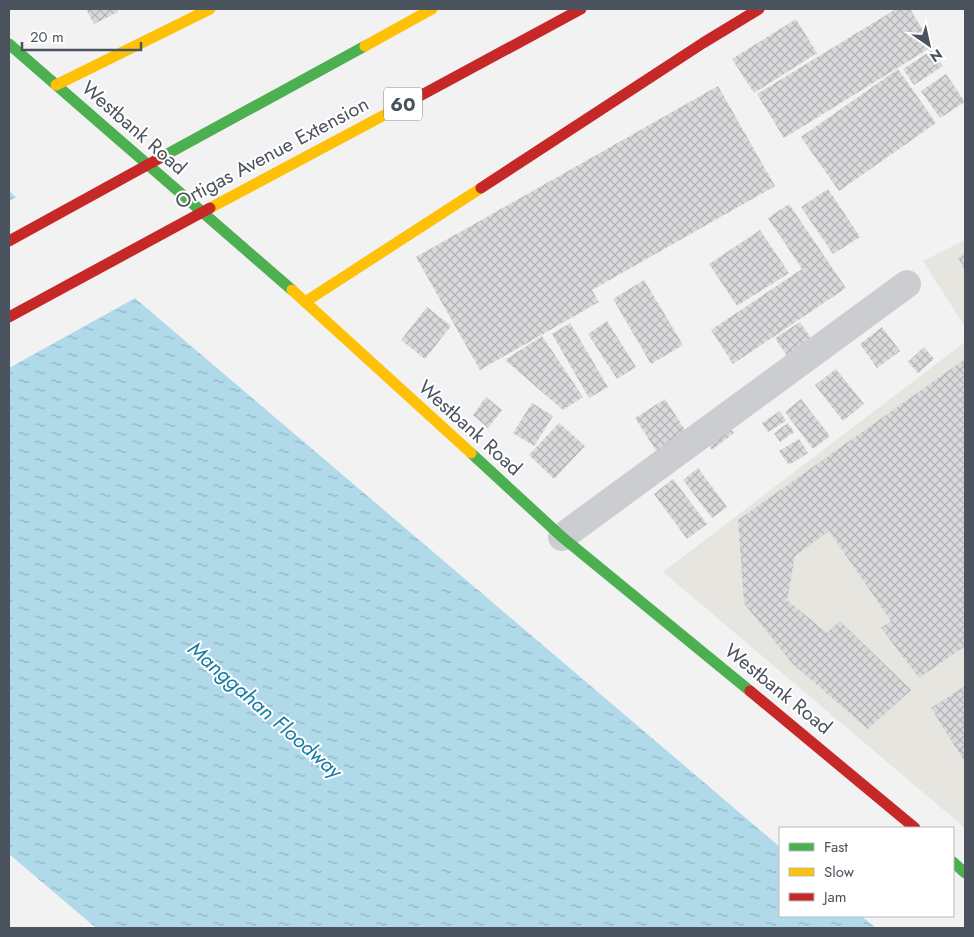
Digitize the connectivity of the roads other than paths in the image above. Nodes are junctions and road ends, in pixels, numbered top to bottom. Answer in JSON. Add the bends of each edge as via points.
{"nodes":[{"id":1,"x":210,"y":9,"type":"edge"},
{"id":2,"x":432,"y":9,"type":"edge"},
{"id":3,"x":581,"y":9,"type":"edge"},
{"id":4,"x":759,"y":9,"type":"edge"},
{"id":5,"x":9,"y":44,"type":"edge"},
{"id":6,"x":56,"y":85,"type":"junction"},
{"id":7,"x":9,"y":241,"type":"edge"},
{"id":8,"x":906,"y":284,"type":"dead end"},
{"id":9,"x":304,"y":302,"type":"junction"},
{"id":10,"x":9,"y":317,"type":"edge"},
{"id":11,"x":562,"y":537,"type":"junction"},
{"id":12,"x":913,"y":827,"type":"edge"},
{"id":13,"x":954,"y":863,"type":"edge"},
{"id":14,"x":965,"y":873,"type":"edge"}],
"edges":[{"from":1,"to":6,"type":"main road"},
{"from":2,"to":7,"type":"main road","bridge":true},
{"from":3,"to":10,"type":"main road","name":"Ortigas Avenue Extension","number":"60","bridge":true},
{"from":4,"to":9,"type":"main road"},
{"from":5,"to":6,"type":"main road","name":"Westbank Road"},
{"from":6,"to":9,"type":"main road","name":"Westbank Road"},
{"from":8,"to":11,"type":"street"},
{"from":9,"to":11,"type":"main road","name":"Westbank Road"},
{"from":11,"to":12,"type":"main road","name":"Westbank Road"},
{"from":13,"to":14,"type":"main road"}]}
